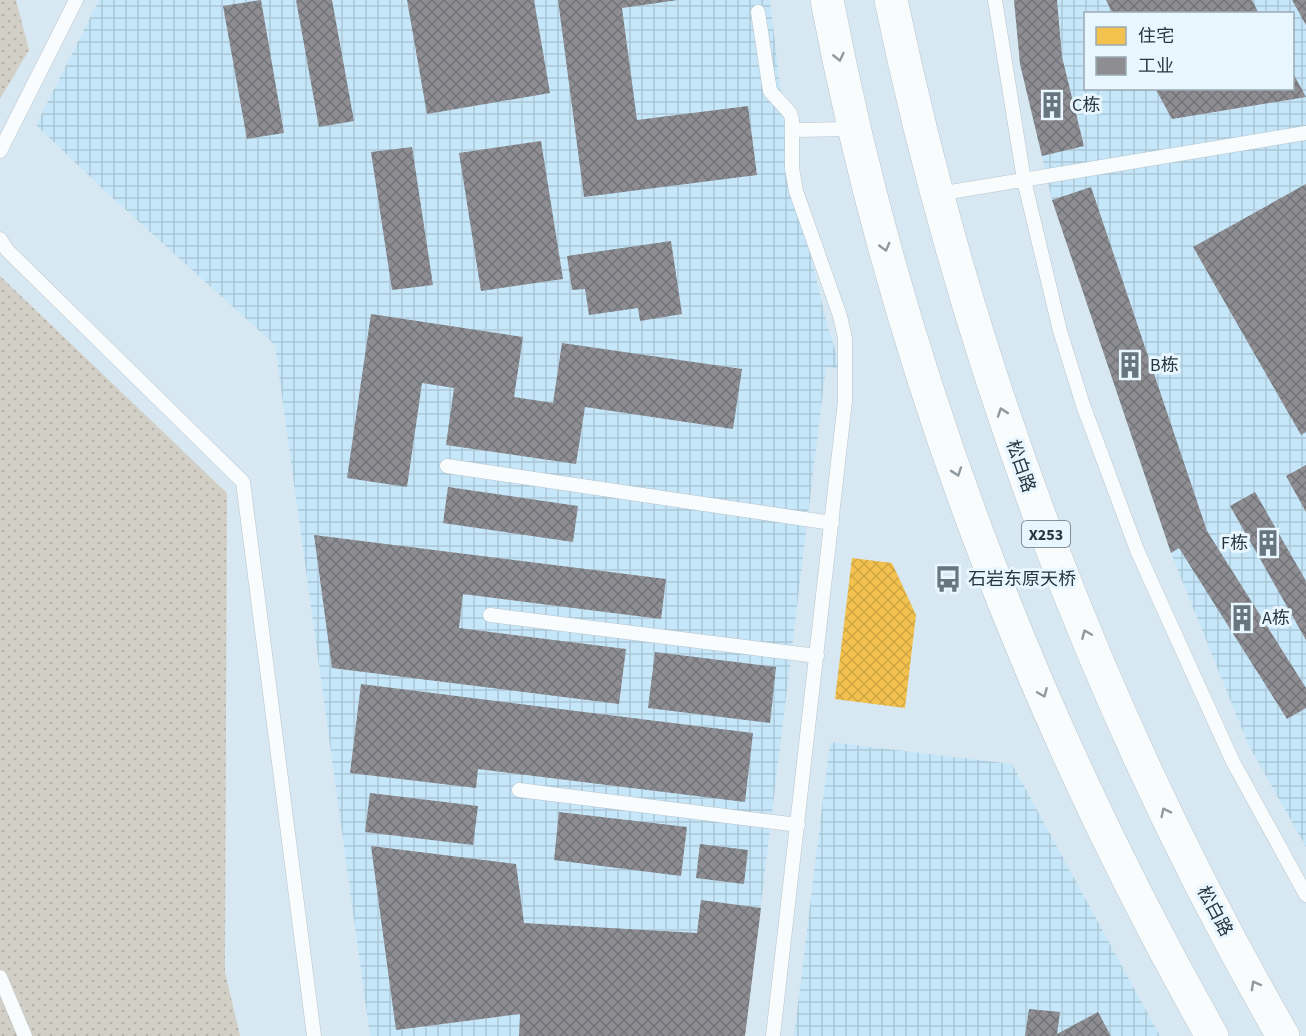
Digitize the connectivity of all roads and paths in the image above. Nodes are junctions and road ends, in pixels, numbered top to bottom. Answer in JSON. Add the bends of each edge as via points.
{"nodes":[{"id":1,"x":76,"y":0,"type":"edge"},
{"id":2,"x":827,"y":0,"type":"edge"},
{"id":3,"x":891,"y":0,"type":"edge"},
{"id":4,"x":995,"y":0,"type":"edge"},
{"id":5,"x":758,"y":12,"type":"dead end"},
{"id":6,"x":855,"y":129,"type":"junction"},
{"id":7,"x":792,"y":130,"type":"junction"},
{"id":8,"x":1306,"y":133,"type":"edge"},
{"id":9,"x":0,"y":152,"type":"edge"},
{"id":10,"x":1024,"y":180,"type":"junction"},
{"id":11,"x":936,"y":195,"type":"junction"},
{"id":12,"x":0,"y":239,"type":"edge"},
{"id":13,"x":447,"y":466,"type":"dead end"},
{"id":14,"x":832,"y":523,"type":"junction"},
{"id":15,"x":490,"y":615,"type":"dead end"},
{"id":16,"x":817,"y":656,"type":"junction"},
{"id":17,"x":519,"y":790,"type":"dead end"},
{"id":18,"x":798,"y":825,"type":"junction"},
{"id":19,"x":1306,"y":895,"type":"edge"},
{"id":20,"x":0,"y":977,"type":"edge"},
{"id":21,"x":25,"y":1036,"type":"edge"},
{"id":22,"x":314,"y":1036,"type":"edge"},
{"id":23,"x":773,"y":1036,"type":"edge"},
{"id":24,"x":1212,"y":1036,"type":"edge"},
{"id":25,"x":1284,"y":1036,"type":"edge"}],
"edges":[{"from":1,"to":9,"type":"lane"},
{"from":2,"to":6,"type":"main road","one_way":true},
{"from":3,"to":11,"type":"main road","name":"松白路","number":"X253"},
{"from":4,"to":10,"type":"lane"},
{"from":5,"to":7,"type":"lane","via":[[770,91],[790,112]]},
{"from":6,"to":7,"type":"lane"},
{"from":6,"to":24,"type":"main road","one_way":true,"via":[[913,340],[1009,610],[1098,818]]},
{"from":7,"to":14,"type":"lane","via":[[796,191],[845,339],[844,401]]},
{"from":8,"to":10,"type":"lane"},
{"from":10,"to":11,"type":"lane"},
{"from":10,"to":19,"type":"lane","via":[[1060,331],[1137,550],[1233,762]]},
{"from":25,"to":11,"type":"main road","name":"松白路","number":"X253","one_way":true,"via":[[1154,791],[1075,608],[997,398]]},
{"from":12,"to":22,"type":"lane","via":[[243,482]]},
{"from":13,"to":14,"type":"lane"},
{"from":14,"to":16,"type":"lane"},
{"from":15,"to":16,"type":"lane"},
{"from":16,"to":18,"type":"lane"},
{"from":17,"to":18,"type":"lane"},
{"from":18,"to":23,"type":"lane"},
{"from":20,"to":21,"type":"lane"}]}
